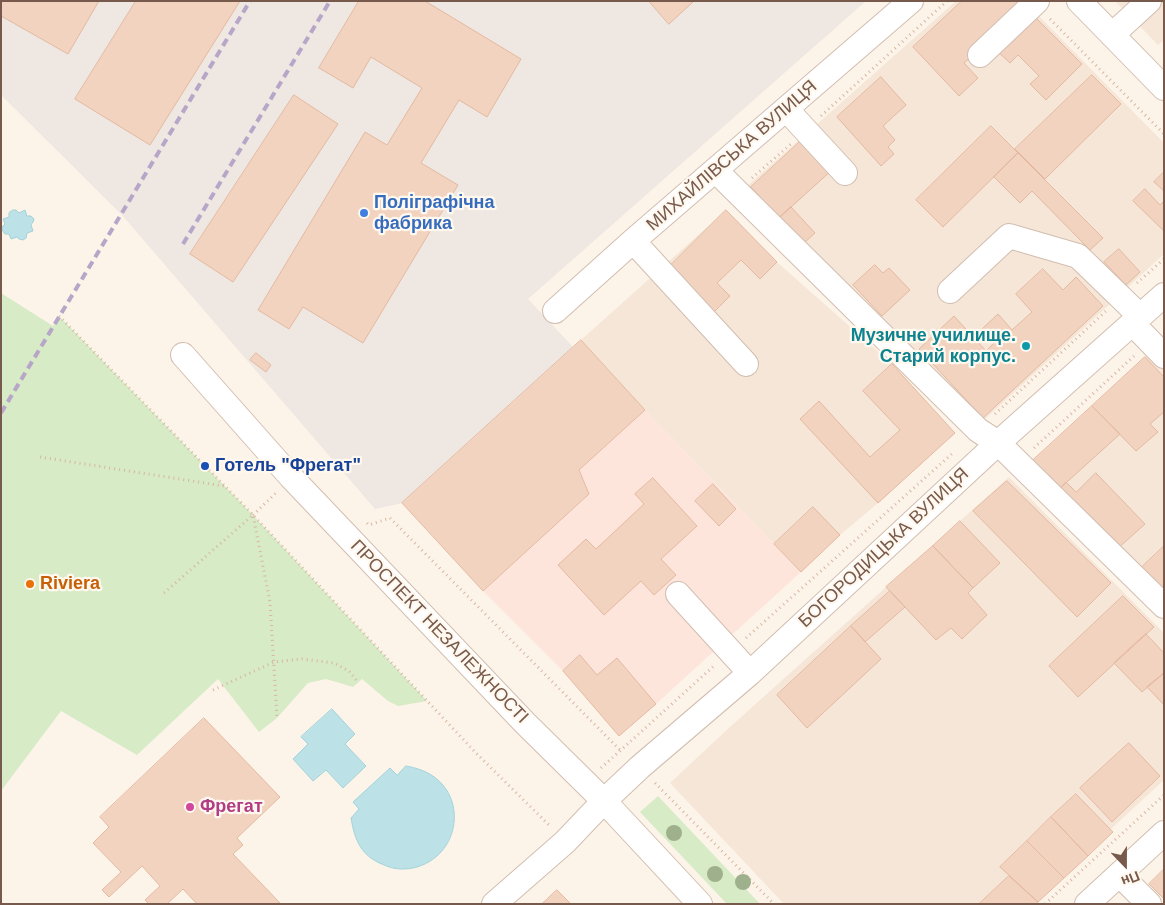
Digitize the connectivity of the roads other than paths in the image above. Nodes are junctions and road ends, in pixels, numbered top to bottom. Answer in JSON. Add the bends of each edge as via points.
{"nodes":[{"id":1,"x":911,"y":1,"type":"edge"},
{"id":2,"x":1079,"y":1,"type":"edge"},
{"id":3,"x":1149,"y":1,"type":"edge"},
{"id":4,"x":1036,"y":2,"type":"edge"},
{"id":5,"x":1112,"y":35,"type":"junction"},
{"id":6,"x":980,"y":55,"type":"dead end"},
{"id":7,"x":1164,"y":88,"type":"edge"},
{"id":8,"x":786,"y":109,"type":"junction"},
{"id":9,"x":716,"y":170,"type":"junction"},
{"id":10,"x":845,"y":173,"type":"dead end"},
{"id":11,"x":633,"y":241,"type":"junction"},
{"id":12,"x":950,"y":291,"type":"dead end"},
{"id":13,"x":1164,"y":295,"type":"edge"},
{"id":14,"x":554,"y":311,"type":"dead end"},
{"id":15,"x":1136,"y":319,"type":"junction"},
{"id":16,"x":1157,"y":349,"type":"edge"},
{"id":17,"x":183,"y":355,"type":"dead end"},
{"id":18,"x":746,"y":364,"type":"dead end"},
{"id":19,"x":998,"y":443,"type":"junction"},
{"id":20,"x":678,"y":594,"type":"dead end"},
{"id":21,"x":1164,"y":606,"type":"edge"},
{"id":22,"x":750,"y":674,"type":"junction"},
{"id":23,"x":604,"y":801,"type":"junction"},
{"id":24,"x":1164,"y":834,"type":"edge"},
{"id":25,"x":1120,"y":875,"type":"junction"},
{"id":26,"x":494,"y":904,"type":"edge"},
{"id":27,"x":700,"y":904,"type":"edge"},
{"id":28,"x":1087,"y":904,"type":"edge"},
{"id":29,"x":1149,"y":904,"type":"edge"}],
"edges":[{"from":1,"to":8,"type":"street","name":"МИХАЙЛІВСЬКА ВУЛИЦЯ"},
{"from":2,"to":5,"type":"street"},
{"from":3,"to":5,"type":"street"},
{"from":4,"to":6,"type":"street"},
{"from":5,"to":7,"type":"street"},
{"from":8,"to":9,"type":"street","name":"МИХАЙЛІВСЬКА ВУЛИЦЯ"},
{"from":8,"to":10,"type":"street"},
{"from":9,"to":11,"type":"street","name":"МИХАЙЛІВСЬКА ВУЛИЦЯ"},
{"from":9,"to":19,"type":"street","via":[[978,430]]},
{"from":11,"to":14,"type":"street","name":"МИХАЙЛІВСЬКА ВУЛИЦЯ"},
{"from":11,"to":18,"type":"street"},
{"from":12,"to":15,"type":"street","via":[[1009,236],[1078,256],[1121,298]]},
{"from":13,"to":15,"type":"street","name":"БОГОРОДИЦЬКА ВУЛИЦЯ"},
{"from":15,"to":16,"type":"street"},
{"from":15,"to":19,"type":"street","name":"БОГОРОДИЦЬКА ВУЛИЦЯ"},
{"from":17,"to":23,"type":"street","name":"ПРОСПЕКТ НЕЗАЛЕЖНОСТІ","via":[[292,477],[525,723]]},
{"from":19,"to":21,"type":"street"},
{"from":19,"to":22,"type":"street","name":"БОГОРОДИЦЬКА ВУЛИЦЯ"},
{"from":20,"to":22,"type":"street"},
{"from":22,"to":23,"type":"street","name":"БОГОРОДИЦЬКА ВУЛИЦЯ"},
{"from":23,"to":26,"type":"street","name":"БОГОРОДИЦЬКА ВУЛИЦЯ","via":[[566,842]]},
{"from":23,"to":27,"type":"street","name":"ПРОСПЕКТ НЕЗАЛЕЖНОСТІ"},
{"from":24,"to":25,"type":"street"},
{"from":25,"to":28,"type":"street"},
{"from":25,"to":29,"type":"street"}]}
